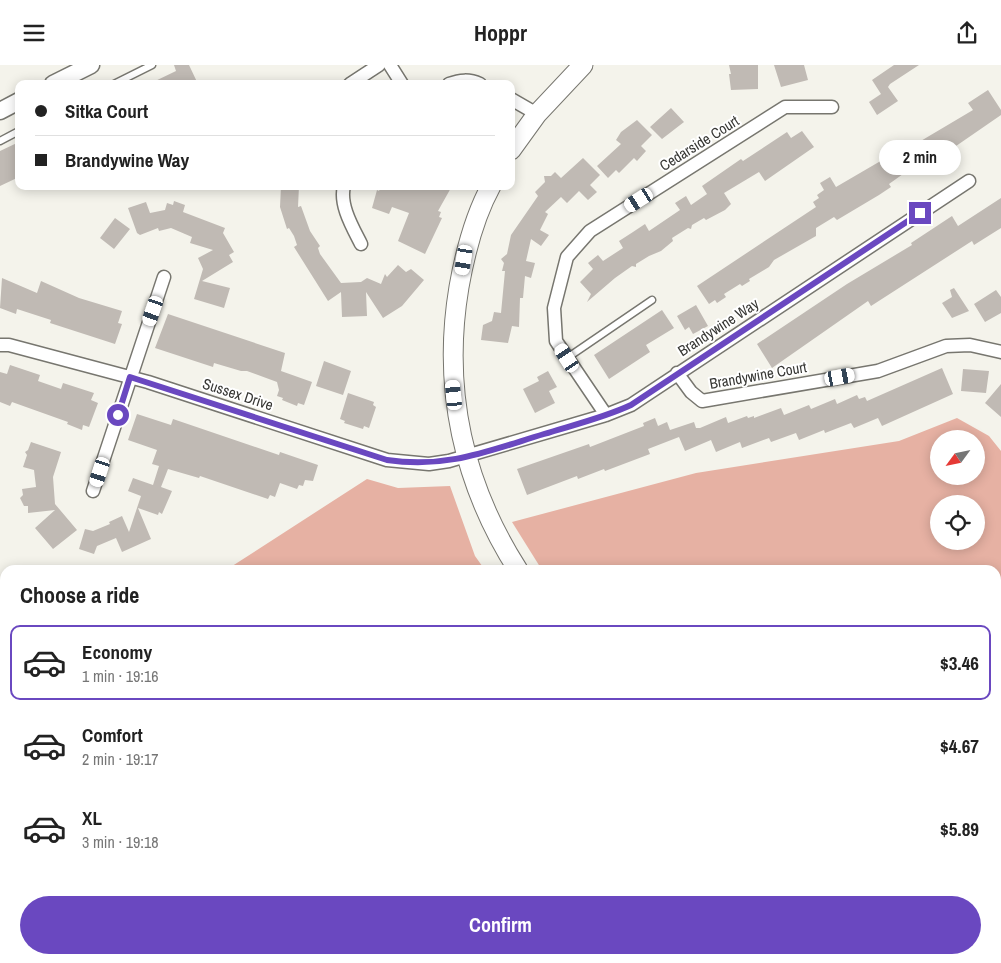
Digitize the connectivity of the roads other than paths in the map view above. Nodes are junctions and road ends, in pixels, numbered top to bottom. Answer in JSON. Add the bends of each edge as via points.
{"nodes":[{"id":1,"x":91,"y":65,"type":"edge"},
{"id":2,"x":152,"y":65,"type":"edge"},
{"id":3,"x":379,"y":65,"type":"edge"},
{"id":4,"x":390,"y":65,"type":"edge"},
{"id":5,"x":583,"y":65,"type":"edge"},
{"id":6,"x":62,"y":80,"type":"edge"},
{"id":7,"x":122,"y":80,"type":"edge"},
{"id":8,"x":356,"y":80,"type":"edge"},
{"id":9,"x":399,"y":80,"type":"edge"},
{"id":10,"x":459,"y":80,"type":"edge"},
{"id":11,"x":473,"y":80,"type":"edge"},
{"id":12,"x":515,"y":101,"type":"edge"},
{"id":13,"x":15,"y":103,"type":"edge"},
{"id":14,"x":832,"y":107,"type":"dead end"},
{"id":15,"x":0,"y":111,"type":"edge"},
{"id":16,"x":537,"y":113,"type":"junction"},
{"id":17,"x":15,"y":133,"type":"edge"},
{"id":18,"x":0,"y":141,"type":"edge"},
{"id":19,"x":515,"y":144,"type":"edge"},
{"id":20,"x":969,"y":181,"type":"dead end"},
{"id":21,"x":343,"y":190,"type":"edge"},
{"id":22,"x":489,"y":190,"type":"edge"},
{"id":23,"x":361,"y":244,"type":"dead end"},
{"id":24,"x":164,"y":277,"type":"dead end"},
{"id":25,"x":652,"y":300,"type":"dead end"},
{"id":26,"x":0,"y":345,"type":"edge"},
{"id":27,"x":1001,"y":352,"type":"edge"},
{"id":28,"x":567,"y":358,"type":"junction"},
{"id":29,"x":677,"y":373,"type":"junction"},
{"id":30,"x":130,"y":377,"type":"junction"},
{"id":31,"x":606,"y":415,"type":"junction"},
{"id":32,"x":466,"y":458,"type":"junction"},
{"id":33,"x":93,"y":491,"type":"dead end"},
{"id":34,"x":515,"y":565,"type":"edge"}],
"edges":[{"from":1,"to":6,"type":"street"},
{"from":2,"to":7,"type":"lane"},
{"from":3,"to":8,"type":"street"},
{"from":4,"to":9,"type":"street"},
{"from":5,"to":16,"type":"main road"},
{"from":10,"to":11,"type":"street"},
{"from":12,"to":16,"type":"street"},
{"from":13,"to":15,"type":"street"},
{"from":14,"to":28,"type":"street","name":"Cedarside Court","via":[[785,107],[590,231],[566,257],[554,308],[556,341]]},
{"from":16,"to":19,"type":"main road"},
{"from":17,"to":18,"type":"lane"},
{"from":20,"to":29,"type":"street","name":"Brandywine Way"},
{"from":21,"to":23,"type":"street","via":[[348,217]]},
{"from":22,"to":32,"type":"main road","via":[[464,260],[453,323],[452,379]]},
{"from":24,"to":30,"type":"street"},
{"from":25,"to":28,"type":"lane"},
{"from":26,"to":30,"type":"street","name":"Sussex Drive"},
{"from":27,"to":29,"type":"street","name":"Brandywine Court","via":[[970,345],[946,346],[878,371],[702,401]]},
{"from":28,"to":31,"type":"street","name":"Cedarside Court"},
{"from":29,"to":31,"type":"street","name":"Brandywine Way","via":[[631,405]]},
{"from":30,"to":32,"type":"street","name":"Sussex Drive","via":[[387,460],[429,464]]},
{"from":30,"to":33,"type":"street"},
{"from":31,"to":32,"type":"street","name":"Brandywine Way"},
{"from":32,"to":34,"type":"main road","via":[[492,526]]}]}
